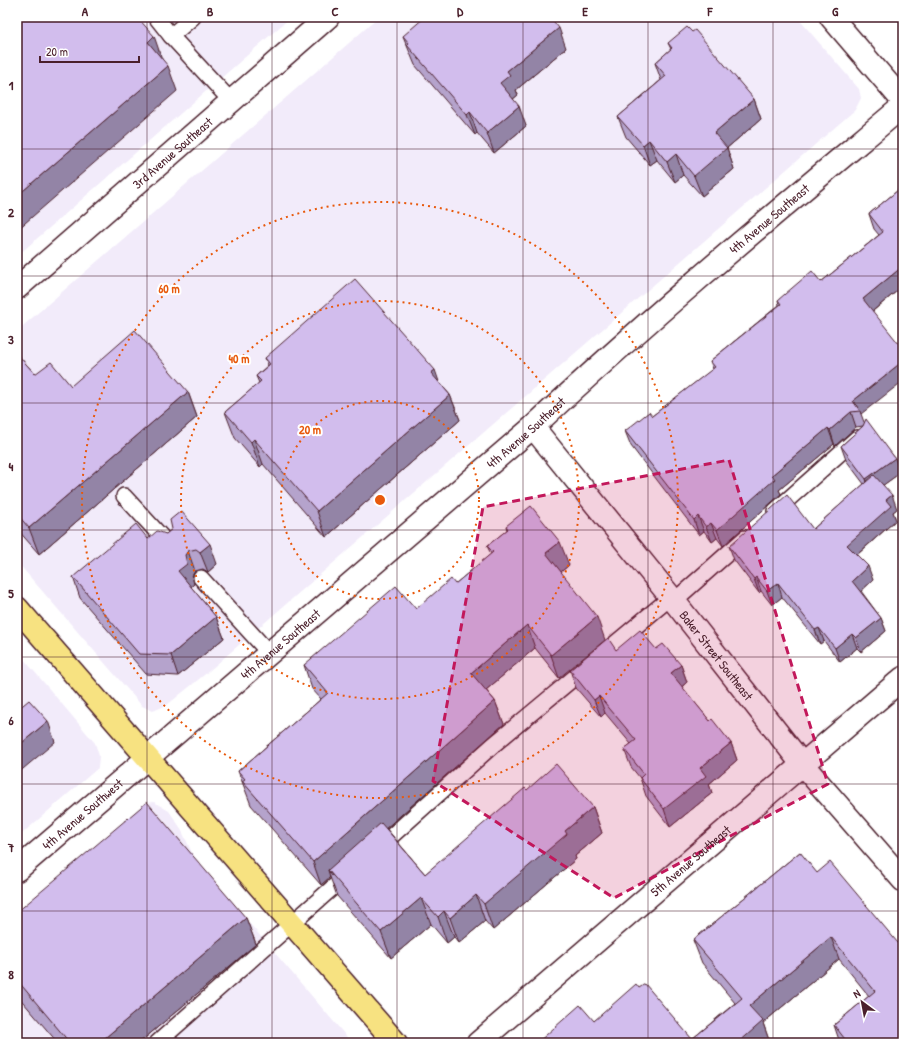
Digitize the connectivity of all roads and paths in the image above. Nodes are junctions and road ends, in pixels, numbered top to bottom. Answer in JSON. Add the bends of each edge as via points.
{"nodes":[{"id":1,"x":156,"y":17,"type":"edge"},
{"id":2,"x":193,"y":17,"type":"edge"},
{"id":3,"x":328,"y":17,"type":"edge"},
{"id":4,"x":831,"y":17,"type":"edge"},
{"id":5,"x":171,"y":36,"type":"junction"},
{"id":6,"x":231,"y":101,"type":"junction"},
{"id":7,"x":903,"y":101,"type":"edge"},
{"id":8,"x":903,"y":106,"type":"edge"},
{"id":9,"x":17,"y":288,"type":"edge"},
{"id":10,"x":533,"y":428,"type":"junction"},
{"id":11,"x":862,"y":434,"type":"edge"},
{"id":12,"x":124,"y":496,"type":"dead end"},
{"id":13,"x":171,"y":546,"type":"edge"},
{"id":14,"x":201,"y":578,"type":"dead end"},
{"id":15,"x":673,"y":599,"type":"junction"},
{"id":16,"x":17,"y":608,"type":"edge"},
{"id":17,"x":269,"y":653,"type":"junction"},
{"id":18,"x":903,"y":678,"type":"edge"},
{"id":19,"x":147,"y":757,"type":"junction"},
{"id":20,"x":802,"y":764,"type":"junction"},
{"id":21,"x":17,"y":870,"type":"edge"},
{"id":22,"x":903,"y":880,"type":"edge"},
{"id":23,"x":292,"y":924,"type":"junction"},
{"id":24,"x":157,"y":1043,"type":"edge"},
{"id":25,"x":396,"y":1043,"type":"edge"},
{"id":26,"x":478,"y":1043,"type":"edge"}],
"edges":[{"from":1,"to":5,"type":"lane"},
{"from":2,"to":5,"type":"lane"},
{"from":3,"to":6,"type":"street","name":"3rd Avenue Southeast"},
{"from":4,"to":7,"type":"street"},
{"from":5,"to":6,"type":"lane"},
{"from":6,"to":9,"type":"street","name":"3rd Avenue Southeast"},
{"from":8,"to":10,"type":"street","name":"4th Avenue Southeast","via":[[684,289]]},
{"from":10,"to":15,"type":"street","name":"Baker Street Southeast"},
{"from":10,"to":17,"type":"street","name":"4th Avenue Southeast"},
{"from":11,"to":15,"type":"lane"},
{"from":12,"to":13,"type":"lane"},
{"from":14,"to":17,"type":"lane"},
{"from":15,"to":20,"type":"street","name":"Baker Street Southeast"},
{"from":15,"to":23,"type":"lane","via":[[492,746]]},
{"from":16,"to":19,"type":"highway"},
{"from":17,"to":19,"type":"street","name":"4th Avenue Southeast"},
{"from":18,"to":20,"type":"street","name":"5th Avenue Southeast"},
{"from":19,"to":21,"type":"street","name":"4th Avenue Southwest"},
{"from":19,"to":23,"type":"highway"},
{"from":20,"to":22,"type":"street","name":"Baker Street Southeast"},
{"from":20,"to":26,"type":"street","name":"5th Avenue Southeast"},
{"from":23,"to":24,"type":"lane"},
{"from":23,"to":25,"type":"highway"}]}
